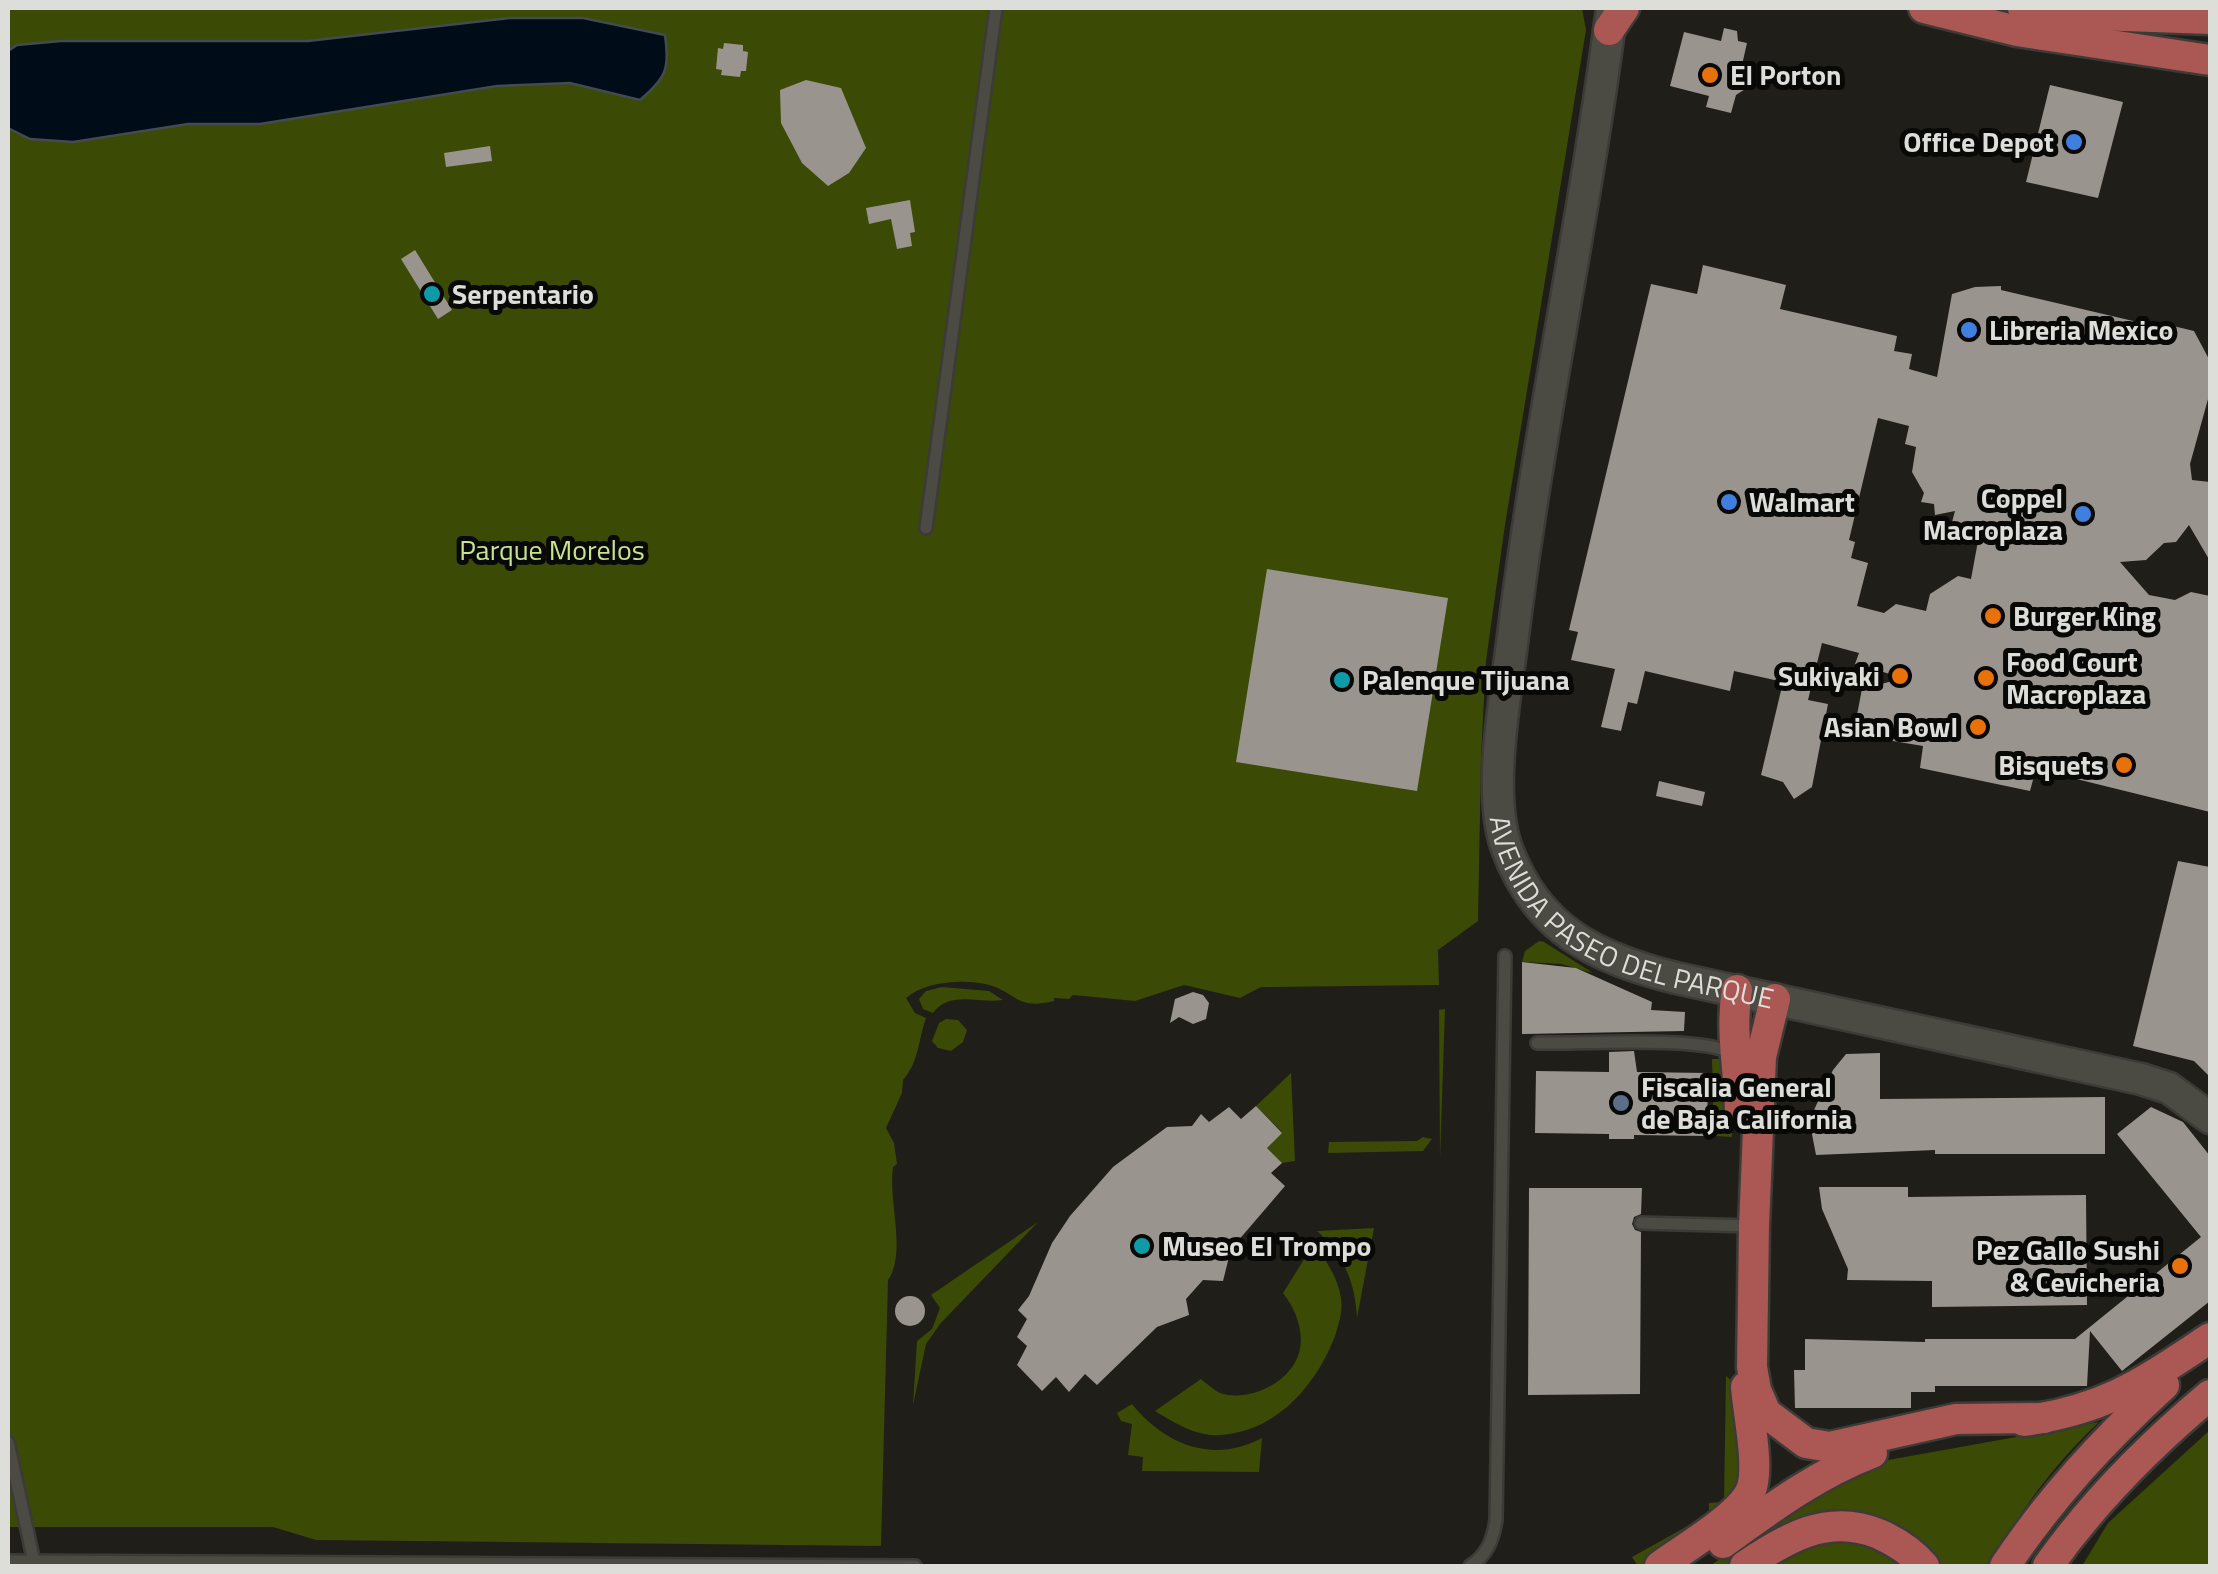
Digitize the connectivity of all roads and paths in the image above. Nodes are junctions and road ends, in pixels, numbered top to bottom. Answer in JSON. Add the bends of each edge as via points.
{"nodes":[{"id":1,"x":996,"y":8,"type":"edge"},
{"id":2,"x":1924,"y":8,"type":"edge"},
{"id":3,"x":2029,"y":8,"type":"edge"},
{"id":4,"x":1611,"y":13,"type":"edge"},
{"id":5,"x":2210,"y":18,"type":"edge"},
{"id":6,"x":2210,"y":51,"type":"edge"},
{"id":7,"x":2210,"y":60,"type":"edge"},
{"id":8,"x":926,"y":528,"type":"dead end"},
{"id":9,"x":1506,"y":956,"type":"dead end"},
{"id":10,"x":1737,"y":990,"type":"junction"},
{"id":11,"x":1774,"y":999,"type":"junction"},
{"id":12,"x":1537,"y":1044,"type":"dead end"},
{"id":13,"x":1738,"y":1056,"type":"junction"},
{"id":14,"x":2210,"y":1118,"type":"edge"},
{"id":15,"x":1642,"y":1223,"type":"dead end"},
{"id":16,"x":1748,"y":1226,"type":"junction"},
{"id":17,"x":2210,"y":1340,"type":"edge"},
{"id":18,"x":2210,"y":1396,"type":"edge"},
{"id":19,"x":2044,"y":1418,"type":"junction"},
{"id":20,"x":8,"y":1442,"type":"edge"},
{"id":21,"x":8,"y":1561,"type":"edge"},
{"id":22,"x":34,"y":1562,"type":"junction"},
{"id":23,"x":252,"y":1565,"type":"edge"},
{"id":24,"x":915,"y":1566,"type":"edge"},
{"id":25,"x":1470,"y":1566,"type":"edge"},
{"id":26,"x":1660,"y":1566,"type":"edge"},
{"id":27,"x":1691,"y":1566,"type":"edge"},
{"id":28,"x":1745,"y":1566,"type":"edge"},
{"id":29,"x":1924,"y":1566,"type":"edge"},
{"id":30,"x":2004,"y":1566,"type":"edge"},
{"id":31,"x":2048,"y":1566,"type":"edge"}],
"edges":[{"from":1,"to":8,"type":"lane"},
{"from":2,"to":7,"type":"main road","via":[[2016,32]]},
{"from":3,"to":5,"type":"main road"},
{"from":3,"to":6,"type":"main road"},
{"from":4,"to":10,"type":"main road","name":"AVENIDA PASEO DEL PARQUE","via":[[1523,558],[1501,736],[1505,842],[1537,904],[1585,946],[1617,962]]},
{"from":9,"to":25,"type":"lane","via":[[1496,1520],[1488,1547]]},
{"from":10,"to":11,"type":"main road","name":"AVENIDA PASEO DEL PARQUE"},
{"from":10,"to":13,"type":"main road"},
{"from":11,"to":14,"type":"main road","name":"AVENIDA PASEO DEL PARQUE","via":[[2141,1078],[2169,1088]]},
{"from":11,"to":16,"type":"main road","via":[[1764,1034]]},
{"from":12,"to":13,"type":"lane","via":[[1691,1044]]},
{"from":13,"to":16,"type":"main road"},
{"from":15,"to":16,"type":"lane"},
{"from":16,"to":19,"type":"main road","via":[[1756,1390],[1784,1430],[1806,1444],[1830,1447],[1956,1419]]},
{"from":16,"to":26,"type":"main road","via":[[1744,1366],[1753,1484],[1736,1510]]},
{"from":17,"to":19,"type":"main road","via":[[2116,1398]]},
{"from":17,"to":30,"type":"main road","via":[[2087,1458]]},
{"from":18,"to":31,"type":"main road","via":[[2146,1450]]},
{"from":19,"to":27,"type":"main road","via":[[1918,1439],[1841,1465]]},
{"from":20,"to":22,"type":"lane"},
{"from":21,"to":22,"type":"lane"},
{"from":22,"to":23,"type":"lane"},
{"from":23,"to":24,"type":"lane"},
{"from":28,"to":29,"type":"main road","via":[[1800,1533],[1838,1525],[1889,1538]]}]}
